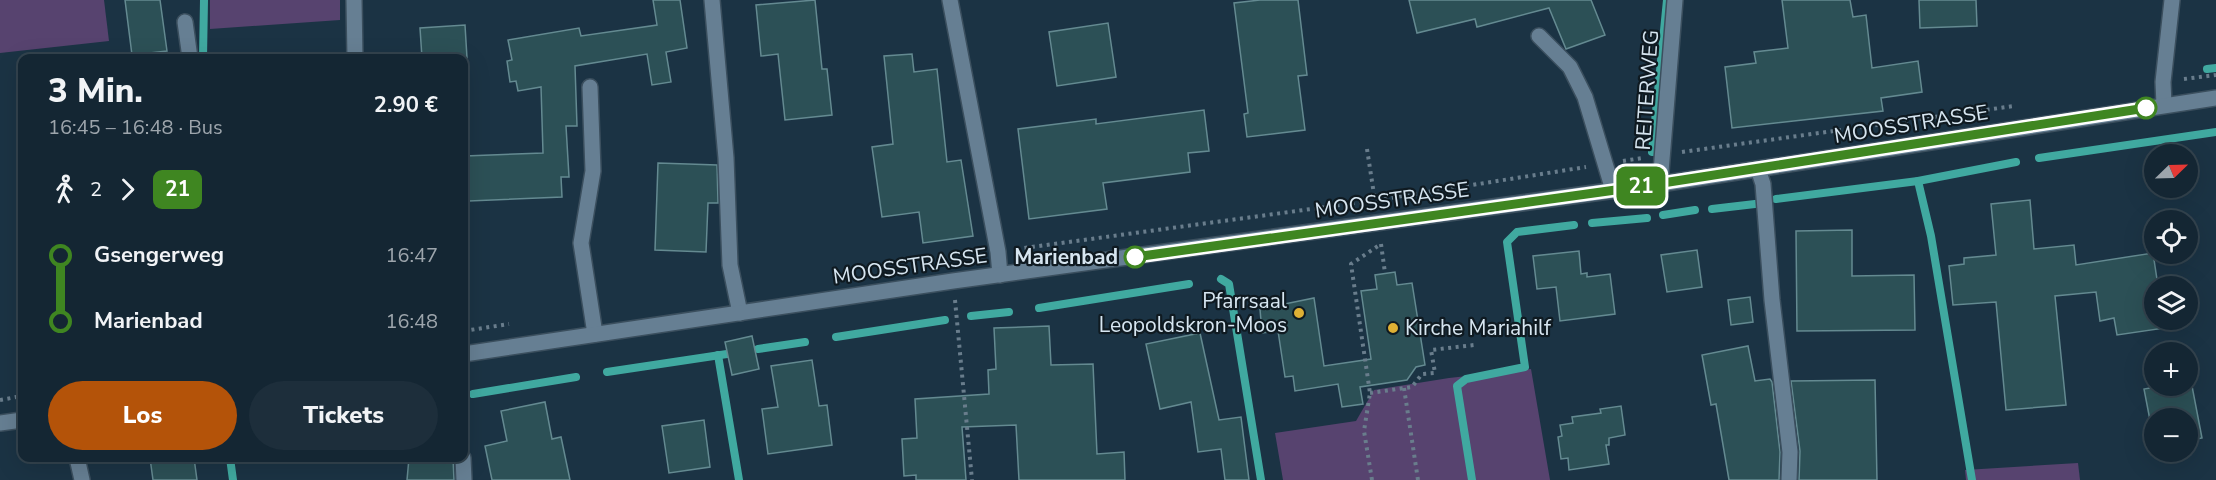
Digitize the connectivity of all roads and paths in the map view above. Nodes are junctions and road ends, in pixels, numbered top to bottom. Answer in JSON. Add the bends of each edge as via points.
{"nodes":[{"id":1,"x":354,"y":0,"type":"edge"},
{"id":2,"x":712,"y":0,"type":"edge"},
{"id":3,"x":950,"y":0,"type":"edge"},
{"id":4,"x":1674,"y":0,"type":"edge"},
{"id":5,"x":2172,"y":0,"type":"edge"},
{"id":6,"x":185,"y":22,"type":"dead end"},
{"id":7,"x":1539,"y":36,"type":"dead end"},
{"id":8,"x":189,"y":54,"type":"edge"},
{"id":9,"x":355,"y":54,"type":"edge"},
{"id":10,"x":590,"y":87,"type":"dead end"},
{"id":11,"x":2216,"y":98,"type":"edge"},
{"id":12,"x":2164,"y":105,"type":"junction"},
{"id":13,"x":1758,"y":169,"type":"junction"},
{"id":14,"x":1660,"y":184,"type":"junction"},
{"id":15,"x":1613,"y":190,"type":"junction"},
{"id":16,"x":1381,"y":244,"type":"dead end"},
{"id":17,"x":1000,"y":275,"type":"junction"},
{"id":18,"x":953,"y":281,"type":"junction"},
{"id":19,"x":740,"y":313,"type":"junction"},
{"id":20,"x":594,"y":334,"type":"junction"},
{"id":21,"x":1474,"y":345,"type":"dead end"},
{"id":22,"x":468,"y":353,"type":"edge"},
{"id":23,"x":1404,"y":388,"type":"junction"},
{"id":24,"x":1370,"y":393,"type":"junction"},
{"id":25,"x":18,"y":397,"type":"edge"},
{"id":26,"x":0,"y":400,"type":"edge"},
{"id":27,"x":18,"y":421,"type":"edge"},
{"id":28,"x":0,"y":423,"type":"edge"},
{"id":29,"x":78,"y":462,"type":"edge"},
{"id":30,"x":463,"y":462,"type":"edge"},
{"id":31,"x":82,"y":480,"type":"edge"},
{"id":32,"x":464,"y":480,"type":"edge"},
{"id":33,"x":972,"y":480,"type":"edge"},
{"id":34,"x":1372,"y":480,"type":"edge"},
{"id":35,"x":1418,"y":480,"type":"edge"},
{"id":36,"x":1789,"y":480,"type":"edge"}],
"edges":[{"from":1,"to":9,"type":"street"},
{"from":2,"to":19,"type":"street","via":[[726,158],[730,265]]},
{"from":3,"to":17,"type":"street"},
{"from":4,"to":14,"type":"street","name":"REITERWEG"},
{"from":5,"to":12,"type":"street"},
{"from":6,"to":8,"type":"street"},
{"from":7,"to":15,"type":"street","via":[[1570,67],[1585,97]]},
{"from":10,"to":20,"type":"street","via":[[593,171],[581,243]]},
{"from":11,"to":12,"type":"street","name":"MOOSSTRASSE"},
{"from":12,"to":13,"type":"street","name":"MOOSSTRASSE"},
{"from":13,"to":14,"type":"street","name":"MOOSSTRASSE"},
{"from":13,"to":36,"type":"street","via":[[1763,184],[1790,452]]},
{"from":14,"to":15,"type":"street","name":"MOOSSTRASSE"},
{"from":15,"to":17,"type":"street","name":"MOOSSTRASSE"},
{"from":16,"to":24,"type":"path","via":[[1351,264]]},
{"from":17,"to":18,"type":"street","name":"MOOSSTRASSE"},
{"from":18,"to":19,"type":"street","name":"MOOSSTRASSE"},
{"from":18,"to":33,"type":"path"},
{"from":19,"to":20,"type":"street","name":"MOOSSTRASSE"},
{"from":20,"to":22,"type":"street","name":"MOOSSTRASSE"},
{"from":21,"to":23,"type":"path","via":[[1431,350],[1435,373],[1422,374],[1412,387]]},
{"from":23,"to":24,"type":"path"},
{"from":23,"to":35,"type":"path"},
{"from":24,"to":34,"type":"path","via":[[1364,431]]},
{"from":25,"to":26,"type":"path"},
{"from":27,"to":28,"type":"street"},
{"from":29,"to":31,"type":"street"},
{"from":30,"to":32,"type":"street"}]}
